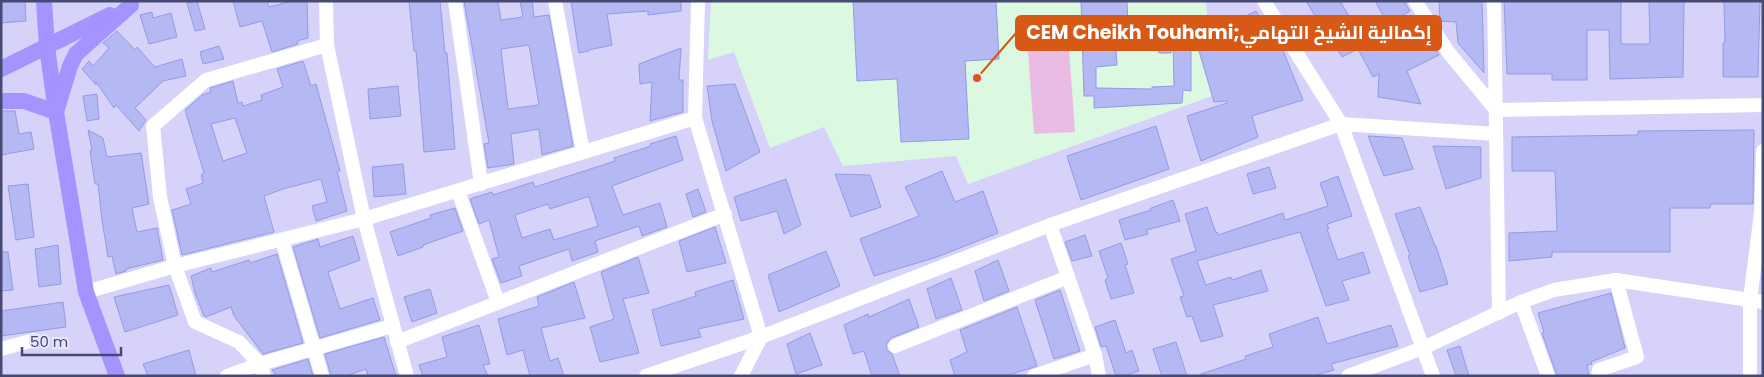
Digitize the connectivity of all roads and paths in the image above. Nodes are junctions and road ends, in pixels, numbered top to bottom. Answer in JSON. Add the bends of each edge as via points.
{"nodes":[{"id":1,"x":44,"y":1,"type":"edge"},
{"id":2,"x":326,"y":1,"type":"edge"},
{"id":3,"x":455,"y":1,"type":"edge"},
{"id":4,"x":556,"y":1,"type":"edge"},
{"id":5,"x":698,"y":1,"type":"edge"},
{"id":6,"x":1264,"y":1,"type":"edge"},
{"id":7,"x":1415,"y":1,"type":"edge"},
{"id":8,"x":1494,"y":1,"type":"edge"},
{"id":9,"x":134,"y":3,"type":"edge"},
{"id":10,"x":327,"y":45,"type":"junction"},
{"id":11,"x":47,"y":47,"type":"junction"},
{"id":12,"x":1,"y":69,"type":"edge"},
{"id":13,"x":1,"y":101,"type":"edge"},
{"id":14,"x":1763,"y":105,"type":"edge"},
{"id":15,"x":1496,"y":110,"type":"junction"},
{"id":16,"x":56,"y":112,"type":"junction"},
{"id":17,"x":695,"y":118,"type":"junction"},
{"id":18,"x":1341,"y":124,"type":"junction"},
{"id":19,"x":1496,"y":134,"type":"junction"},
{"id":20,"x":1763,"y":151,"type":"edge"},
{"id":21,"x":583,"y":152,"type":"junction"},
{"id":22,"x":481,"y":184,"type":"junction"},
{"id":23,"x":458,"y":191,"type":"junction"},
{"id":24,"x":1762,"y":213,"type":"edge"},
{"id":25,"x":725,"y":214,"type":"junction"},
{"id":26,"x":364,"y":219,"type":"junction"},
{"id":27,"x":1050,"y":225,"type":"junction"},
{"id":28,"x":282,"y":240,"type":"junction"},
{"id":29,"x":176,"y":266,"type":"junction"},
{"id":30,"x":1068,"y":277,"type":"junction"},
{"id":31,"x":1616,"y":280,"type":"junction"},
{"id":32,"x":86,"y":292,"type":"junction"},
{"id":33,"x":1756,"y":301,"type":"edge"},
{"id":34,"x":498,"y":302,"type":"junction"},
{"id":35,"x":1521,"y":302,"type":"junction"},
{"id":36,"x":1499,"y":313,"type":"junction"},
{"id":37,"x":392,"y":326,"type":"junction"},
{"id":38,"x":761,"y":337,"type":"junction"},
{"id":39,"x":34,"y":340,"type":"dead end"},
{"id":40,"x":397,"y":342,"type":"junction"},
{"id":41,"x":895,"y":346,"type":"dead end"},
{"id":42,"x":1422,"y":348,"type":"junction"},
{"id":43,"x":1,"y":349,"type":"edge"},
{"id":44,"x":315,"y":349,"type":"junction"},
{"id":45,"x":1095,"y":355,"type":"junction"},
{"id":46,"x":262,"y":370,"type":"edge"},
{"id":47,"x":117,"y":376,"type":"edge"},
{"id":48,"x":227,"y":376,"type":"edge"},
{"id":49,"x":322,"y":376,"type":"edge"},
{"id":50,"x":407,"y":376,"type":"edge"},
{"id":51,"x":646,"y":376,"type":"edge"},
{"id":52,"x":741,"y":376,"type":"edge"},
{"id":53,"x":1034,"y":376,"type":"edge"},
{"id":54,"x":1099,"y":376,"type":"edge"},
{"id":55,"x":1348,"y":376,"type":"edge"},
{"id":56,"x":1433,"y":376,"type":"edge"},
{"id":57,"x":1548,"y":376,"type":"edge"},
{"id":58,"x":1598,"y":376,"type":"edge"},
{"id":59,"x":1750,"y":376,"type":"edge"}],
"edges":[{"from":1,"to":11,"type":"main road"},
{"from":2,"to":10,"type":"street"},
{"from":3,"to":22,"type":"street"},
{"from":4,"to":21,"type":"street"},
{"from":5,"to":17,"type":"street"},
{"from":6,"to":18,"type":"street"},
{"from":7,"to":15,"type":"street","via":[[1448,53]]},
{"from":8,"to":15,"type":"street"},
{"from":9,"to":11,"type":"main road"},
{"from":9,"to":16,"type":"main road","via":[[76,54]]},
{"from":10,"to":26,"type":"street"},
{"from":10,"to":29,"type":"street","via":[[206,80],[153,126],[160,197]]},
{"from":11,"to":12,"type":"main road"},
{"from":11,"to":16,"type":"main road"},
{"from":13,"to":16,"type":"main road","via":[[24,101]]},
{"from":14,"to":15,"type":"street"},
{"from":15,"to":19,"type":"street"},
{"from":16,"to":32,"type":"main road"},
{"from":17,"to":21,"type":"street"},
{"from":17,"to":25,"type":"street"},
{"from":18,"to":19,"type":"street"},
{"from":18,"to":27,"type":"street"},
{"from":18,"to":42,"type":"street"},
{"from":19,"to":36,"type":"street"},
{"from":20,"to":24,"type":"street"},
{"from":21,"to":22,"type":"street"},
{"from":22,"to":23,"type":"street"},
{"from":23,"to":26,"type":"street"},
{"from":23,"to":34,"type":"street"},
{"from":24,"to":33,"type":"street"},
{"from":25,"to":34,"type":"street"},
{"from":25,"to":38,"type":"street"},
{"from":26,"to":28,"type":"street"},
{"from":26,"to":37,"type":"street"},
{"from":27,"to":30,"type":"street"},
{"from":27,"to":38,"type":"street"},
{"from":28,"to":29,"type":"street"},
{"from":28,"to":44,"type":"street"},
{"from":29,"to":32,"type":"street"},
{"from":29,"to":46,"type":"street","via":[[195,322],[239,342]]},
{"from":30,"to":41,"type":"street"},
{"from":30,"to":45,"type":"street"},
{"from":31,"to":33,"type":"street"},
{"from":31,"to":35,"type":"street","via":[[1554,290]]},
{"from":31,"to":58,"type":"street","via":[[1637,357],[1599,370]]},
{"from":32,"to":47,"type":"main road"},
{"from":33,"to":59,"type":"street"},
{"from":34,"to":40,"type":"street"},
{"from":35,"to":36,"type":"street"},
{"from":35,"to":57,"type":"street"},
{"from":36,"to":42,"type":"street"},
{"from":37,"to":40,"type":"street"},
{"from":37,"to":44,"type":"street"},
{"from":38,"to":51,"type":"street"},
{"from":38,"to":52,"type":"street"},
{"from":39,"to":43,"type":"street"},
{"from":40,"to":50,"type":"street"},
{"from":42,"to":55,"type":"street"},
{"from":42,"to":56,"type":"street"},
{"from":44,"to":46,"type":"street"},
{"from":44,"to":49,"type":"street"},
{"from":45,"to":53,"type":"street"},
{"from":45,"to":54,"type":"street"},
{"from":46,"to":48,"type":"street"}]}
